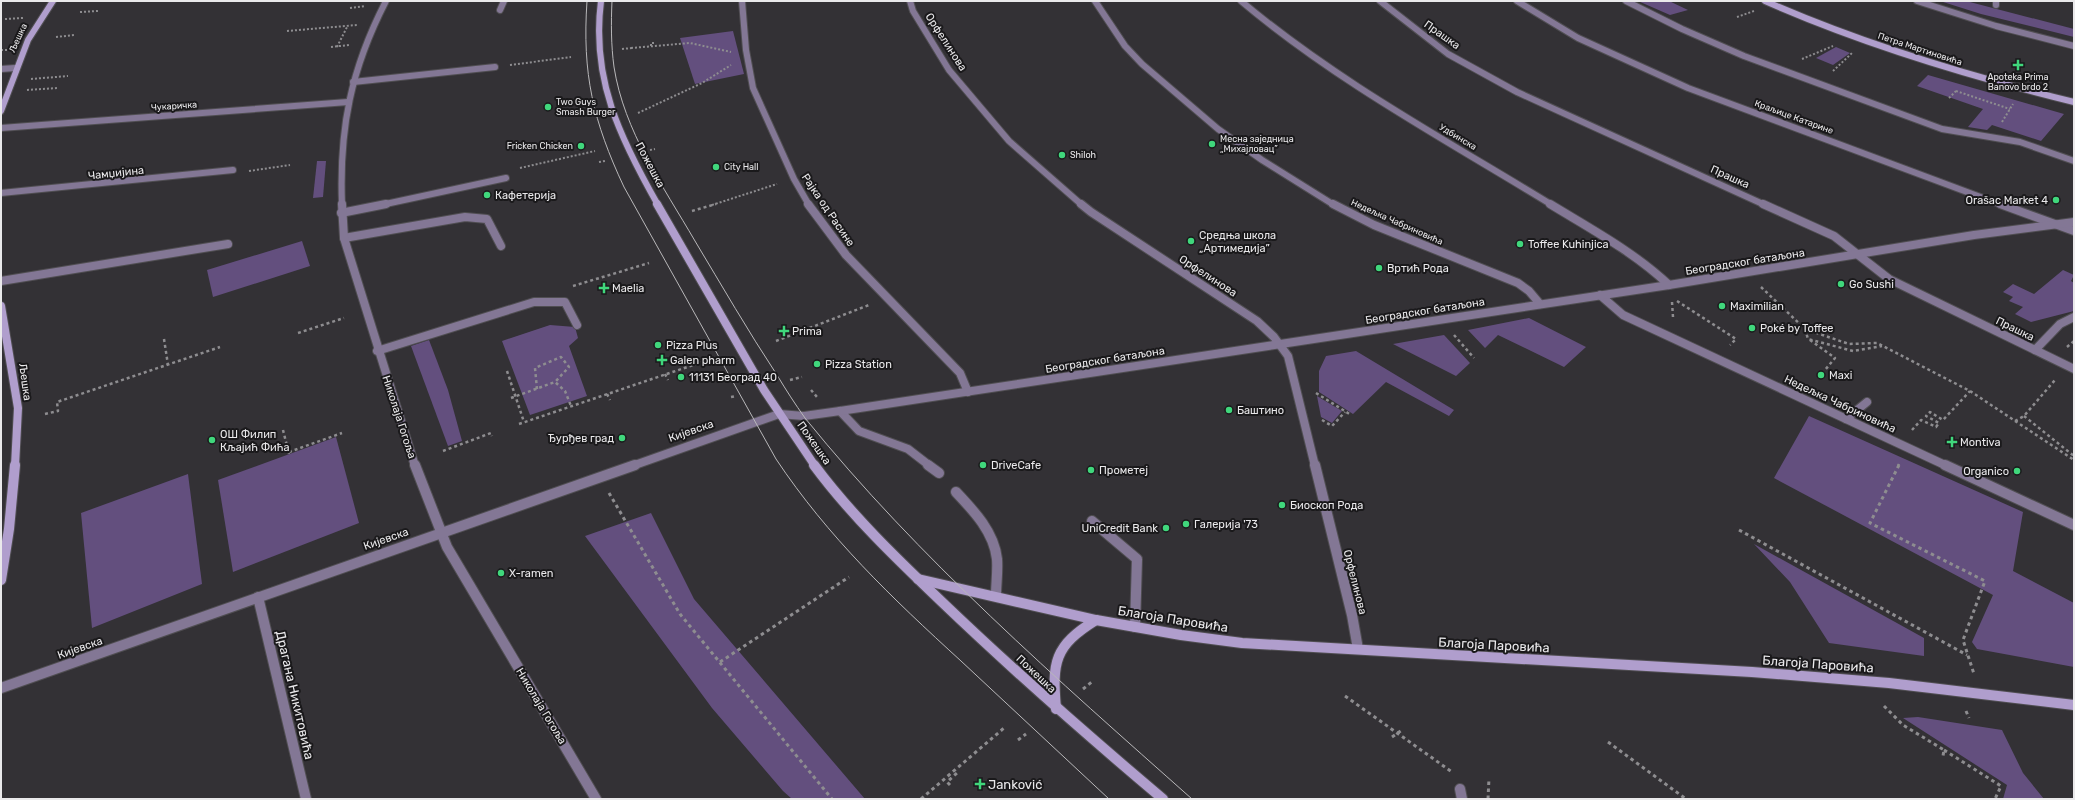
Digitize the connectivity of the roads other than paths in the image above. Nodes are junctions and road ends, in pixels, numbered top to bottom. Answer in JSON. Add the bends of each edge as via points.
{"nodes":[{"id":1,"x":53,"y":1,"type":"edge"},
{"id":2,"x":386,"y":1,"type":"edge"},
{"id":3,"x":504,"y":1,"type":"edge"},
{"id":4,"x":601,"y":1,"type":"edge"},
{"id":5,"x":742,"y":1,"type":"edge"},
{"id":6,"x":910,"y":1,"type":"edge"},
{"id":7,"x":1095,"y":1,"type":"edge"},
{"id":8,"x":1241,"y":1,"type":"edge"},
{"id":9,"x":1380,"y":1,"type":"edge"},
{"id":10,"x":1517,"y":1,"type":"edge"},
{"id":11,"x":1626,"y":1,"type":"edge"},
{"id":12,"x":1765,"y":1,"type":"edge"},
{"id":13,"x":1917,"y":1,"type":"edge"},
{"id":14,"x":500,"y":10,"type":"dead end"},
{"id":15,"x":2074,"y":46,"type":"edge"},
{"id":16,"x":495,"y":67,"type":"road end"},
{"id":17,"x":1,"y":68,"type":"edge"},
{"id":18,"x":16,"y":68,"type":"junction"},
{"id":19,"x":354,"y":82,"type":"junction"},
{"id":20,"x":348,"y":102,"type":"junction"},
{"id":21,"x":2074,"y":102,"type":"edge"},
{"id":22,"x":1,"y":111,"type":"edge"},
{"id":23,"x":1,"y":128,"type":"edge"},
{"id":24,"x":2074,"y":161,"type":"edge"},
{"id":25,"x":233,"y":170,"type":"dead end"},
{"id":26,"x":506,"y":178,"type":"dead end"},
{"id":27,"x":1,"y":193,"type":"edge"},
{"id":28,"x":341,"y":213,"type":"junction"},
{"id":29,"x":2074,"y":222,"type":"edge"},
{"id":30,"x":2056,"y":223,"type":"junction"},
{"id":31,"x":2074,"y":230,"type":"edge"},
{"id":32,"x":344,"y":238,"type":"junction"},
{"id":33,"x":228,"y":244,"type":"dead end"},
{"id":34,"x":501,"y":246,"type":"dead end"},
{"id":35,"x":1859,"y":255,"type":"junction"},
{"id":36,"x":1,"y":281,"type":"edge"},
{"id":37,"x":1669,"y":285,"type":"junction"},
{"id":38,"x":1600,"y":295,"type":"junction"},
{"id":39,"x":1540,"y":304,"type":"junction"},
{"id":40,"x":1,"y":306,"type":"edge"},
{"id":41,"x":2074,"y":317,"type":"edge"},
{"id":42,"x":2,"y":318,"type":"edge"},
{"id":43,"x":577,"y":325,"type":"dead end"},
{"id":44,"x":1281,"y":345,"type":"junction"},
{"id":45,"x":2034,"y":350,"type":"junction"},
{"id":46,"x":378,"y":351,"type":"junction"},
{"id":47,"x":2074,"y":369,"type":"edge"},
{"id":48,"x":968,"y":392,"type":"junction"},
{"id":49,"x":1867,"y":402,"type":"dead end"},
{"id":50,"x":840,"y":411,"type":"junction"},
{"id":51,"x":779,"y":414,"type":"junction"},
{"id":52,"x":1846,"y":419,"type":"junction"},
{"id":53,"x":939,"y":473,"type":"dead end"},
{"id":54,"x":956,"y":492,"type":"dead end"},
{"id":55,"x":1092,"y":521,"type":"dead end"},
{"id":56,"x":2074,"y":526,"type":"edge"},
{"id":57,"x":442,"y":532,"type":"junction"},
{"id":58,"x":918,"y":579,"type":"junction"},
{"id":59,"x":1,"y":580,"type":"edge"},
{"id":60,"x":996,"y":596,"type":"junction"},
{"id":61,"x":258,"y":598,"type":"junction"},
{"id":62,"x":1096,"y":620,"type":"junction"},
{"id":63,"x":1135,"y":627,"type":"junction"},
{"id":64,"x":1358,"y":649,"type":"junction"},
{"id":65,"x":1,"y":688,"type":"edge"},
{"id":66,"x":2074,"y":705,"type":"edge"},
{"id":67,"x":1056,"y":709,"type":"junction"},
{"id":68,"x":306,"y":799,"type":"edge"},
{"id":69,"x":596,"y":799,"type":"edge"},
{"id":70,"x":1163,"y":799,"type":"edge"}],
"edges":[{"from":1,"to":18,"type":"main road","name":"Љешка","via":[[31,32]]},
{"from":2,"to":19,"type":"street","name":"Николаја Гогоља","via":[[365,42]]},
{"from":3,"to":14,"type":"street"},
{"from":4,"to":51,"type":"main road","name":"Пожешка","via":[[598,49],[604,85],[617,127],[721,318]]},
{"from":5,"to":48,"type":"street","name":"Рајка од Расине","via":[[753,88],[794,179],[846,255],[960,373]]},
{"from":6,"to":44,"type":"street","name":"Орфелинова","via":[[913,12],[949,70],[1009,141],[1091,212],[1257,321],[1270,331]]},
{"from":7,"to":39,"type":"street","name":"Недељка Чабриновића","via":[[1125,46],[1142,64],[1218,129],[1262,160],[1374,225],[1518,284],[1529,291]]},
{"from":8,"to":37,"type":"street","name":"Удбинска","via":[[1279,33],[1361,89],[1620,246],[1649,266]]},
{"from":9,"to":35,"type":"street","name":"Прашка","via":[[1426,39],[1478,71],[1648,153],[1825,231],[1847,244]]},
{"from":10,"to":30,"type":"street","name":"Краљице Катарине","via":[[1556,26],[1688,88]]},
{"from":11,"to":24,"type":"street","via":[[1744,56],[1942,128],[2020,142]]},
{"from":12,"to":21,"type":"main road","name":"Петра Мартиновића","via":[[1912,58]]},
{"from":13,"to":15,"type":"street","via":[[1996,26]]},
{"from":16,"to":19,"type":"street"},
{"from":17,"to":18,"type":"street"},
{"from":18,"to":22,"type":"main road","name":"Љешка"},
{"from":19,"to":20,"type":"street","name":"Николаја Гогоља"},
{"from":20,"to":23,"type":"street","name":"Чукаричка"},
{"from":20,"to":28,"type":"street","name":"Николаја Гогоља","via":[[341,165]]},
{"from":25,"to":27,"type":"street","name":"Чамџијина"},
{"from":26,"to":28,"type":"street"},
{"from":28,"to":32,"type":"street","name":"Николаја Гогоља"},
{"from":29,"to":30,"type":"street","name":"Београдског батаљона"},
{"from":30,"to":31,"type":"street","name":"Краљице Катарине"},
{"from":30,"to":35,"type":"street","name":"Београдског батаљона"},
{"from":32,"to":34,"type":"street","via":[[465,217],[487,219],[492,224]]},
{"from":32,"to":46,"type":"street","name":"Николаја Гогоља"},
{"from":33,"to":36,"type":"street"},
{"from":35,"to":37,"type":"street","name":"Београдског батаљона"},
{"from":35,"to":45,"type":"street","name":"Прашка","via":[[1889,279]]},
{"from":37,"to":38,"type":"street","name":"Београдског батаљона"},
{"from":38,"to":39,"type":"street","name":"Београдског батаљона"},
{"from":38,"to":52,"type":"street","name":"Недељка Чабриновића","via":[[1632,320]]},
{"from":39,"to":44,"type":"street","name":"Београдског батаљона"},
{"from":40,"to":42,"type":"main road","name":"Љешка"},
{"from":41,"to":45,"type":"street","via":[[2060,324]]},
{"from":42,"to":59,"type":"main road","name":"Љешка","via":[[18,408],[9,529]]},
{"from":43,"to":46,"type":"street","via":[[565,302],[534,302]]},
{"from":44,"to":48,"type":"street","name":"Београдског батаљона"},
{"from":44,"to":64,"type":"street","name":"Орфелинова","via":[[1288,356]]},
{"from":45,"to":47,"type":"street","name":"Прашка"},
{"from":46,"to":57,"type":"street","name":"Николаја Гогоља","via":[[416,468],[434,518]]},
{"from":48,"to":50,"type":"street","name":"Београдског батаљона"},
{"from":49,"to":52,"type":"street"},
{"from":50,"to":51,"type":"street","name":"Београдског батаљона","via":[[804,416]]},
{"from":50,"to":53,"type":"street","via":[[860,431],[908,449]]},
{"from":51,"to":57,"type":"street","name":"Кијевска"},
{"from":51,"to":58,"type":"main road","name":"Пожешка","via":[[816,468],[852,512],[882,546]]},
{"from":52,"to":56,"type":"street","name":"Недељка Чабриновића"},
{"from":54,"to":60,"type":"street","via":[[989,533],[995,547]]},
{"from":55,"to":63,"type":"street","via":[[1137,559]]},
{"from":57,"to":61,"type":"street","name":"Кијевска"},
{"from":57,"to":69,"type":"street","name":"Николаја Гогоља","via":[[447,548]]},
{"from":58,"to":60,"type":"main road","name":"Благоја Паровића"},
{"from":58,"to":67,"type":"main road","name":"Пожешка"},
{"from":60,"to":62,"type":"main road","name":"Благоја Паровића"},
{"from":61,"to":65,"type":"street","name":"Кијевска"},
{"from":61,"to":68,"type":"street","name":"Драгана Никитовића"},
{"from":62,"to":63,"type":"main road","name":"Благоја Паровића"},
{"from":62,"to":67,"type":"main road","via":[[1076,632],[1060,650],[1053,676]]},
{"from":63,"to":64,"type":"main road","name":"Благоја Паровића","via":[[1242,643]]},
{"from":64,"to":66,"type":"main road","name":"Благоја Паровића","via":[[1882,682]]},
{"from":67,"to":70,"type":"main road","name":"Пожешка"}]}
